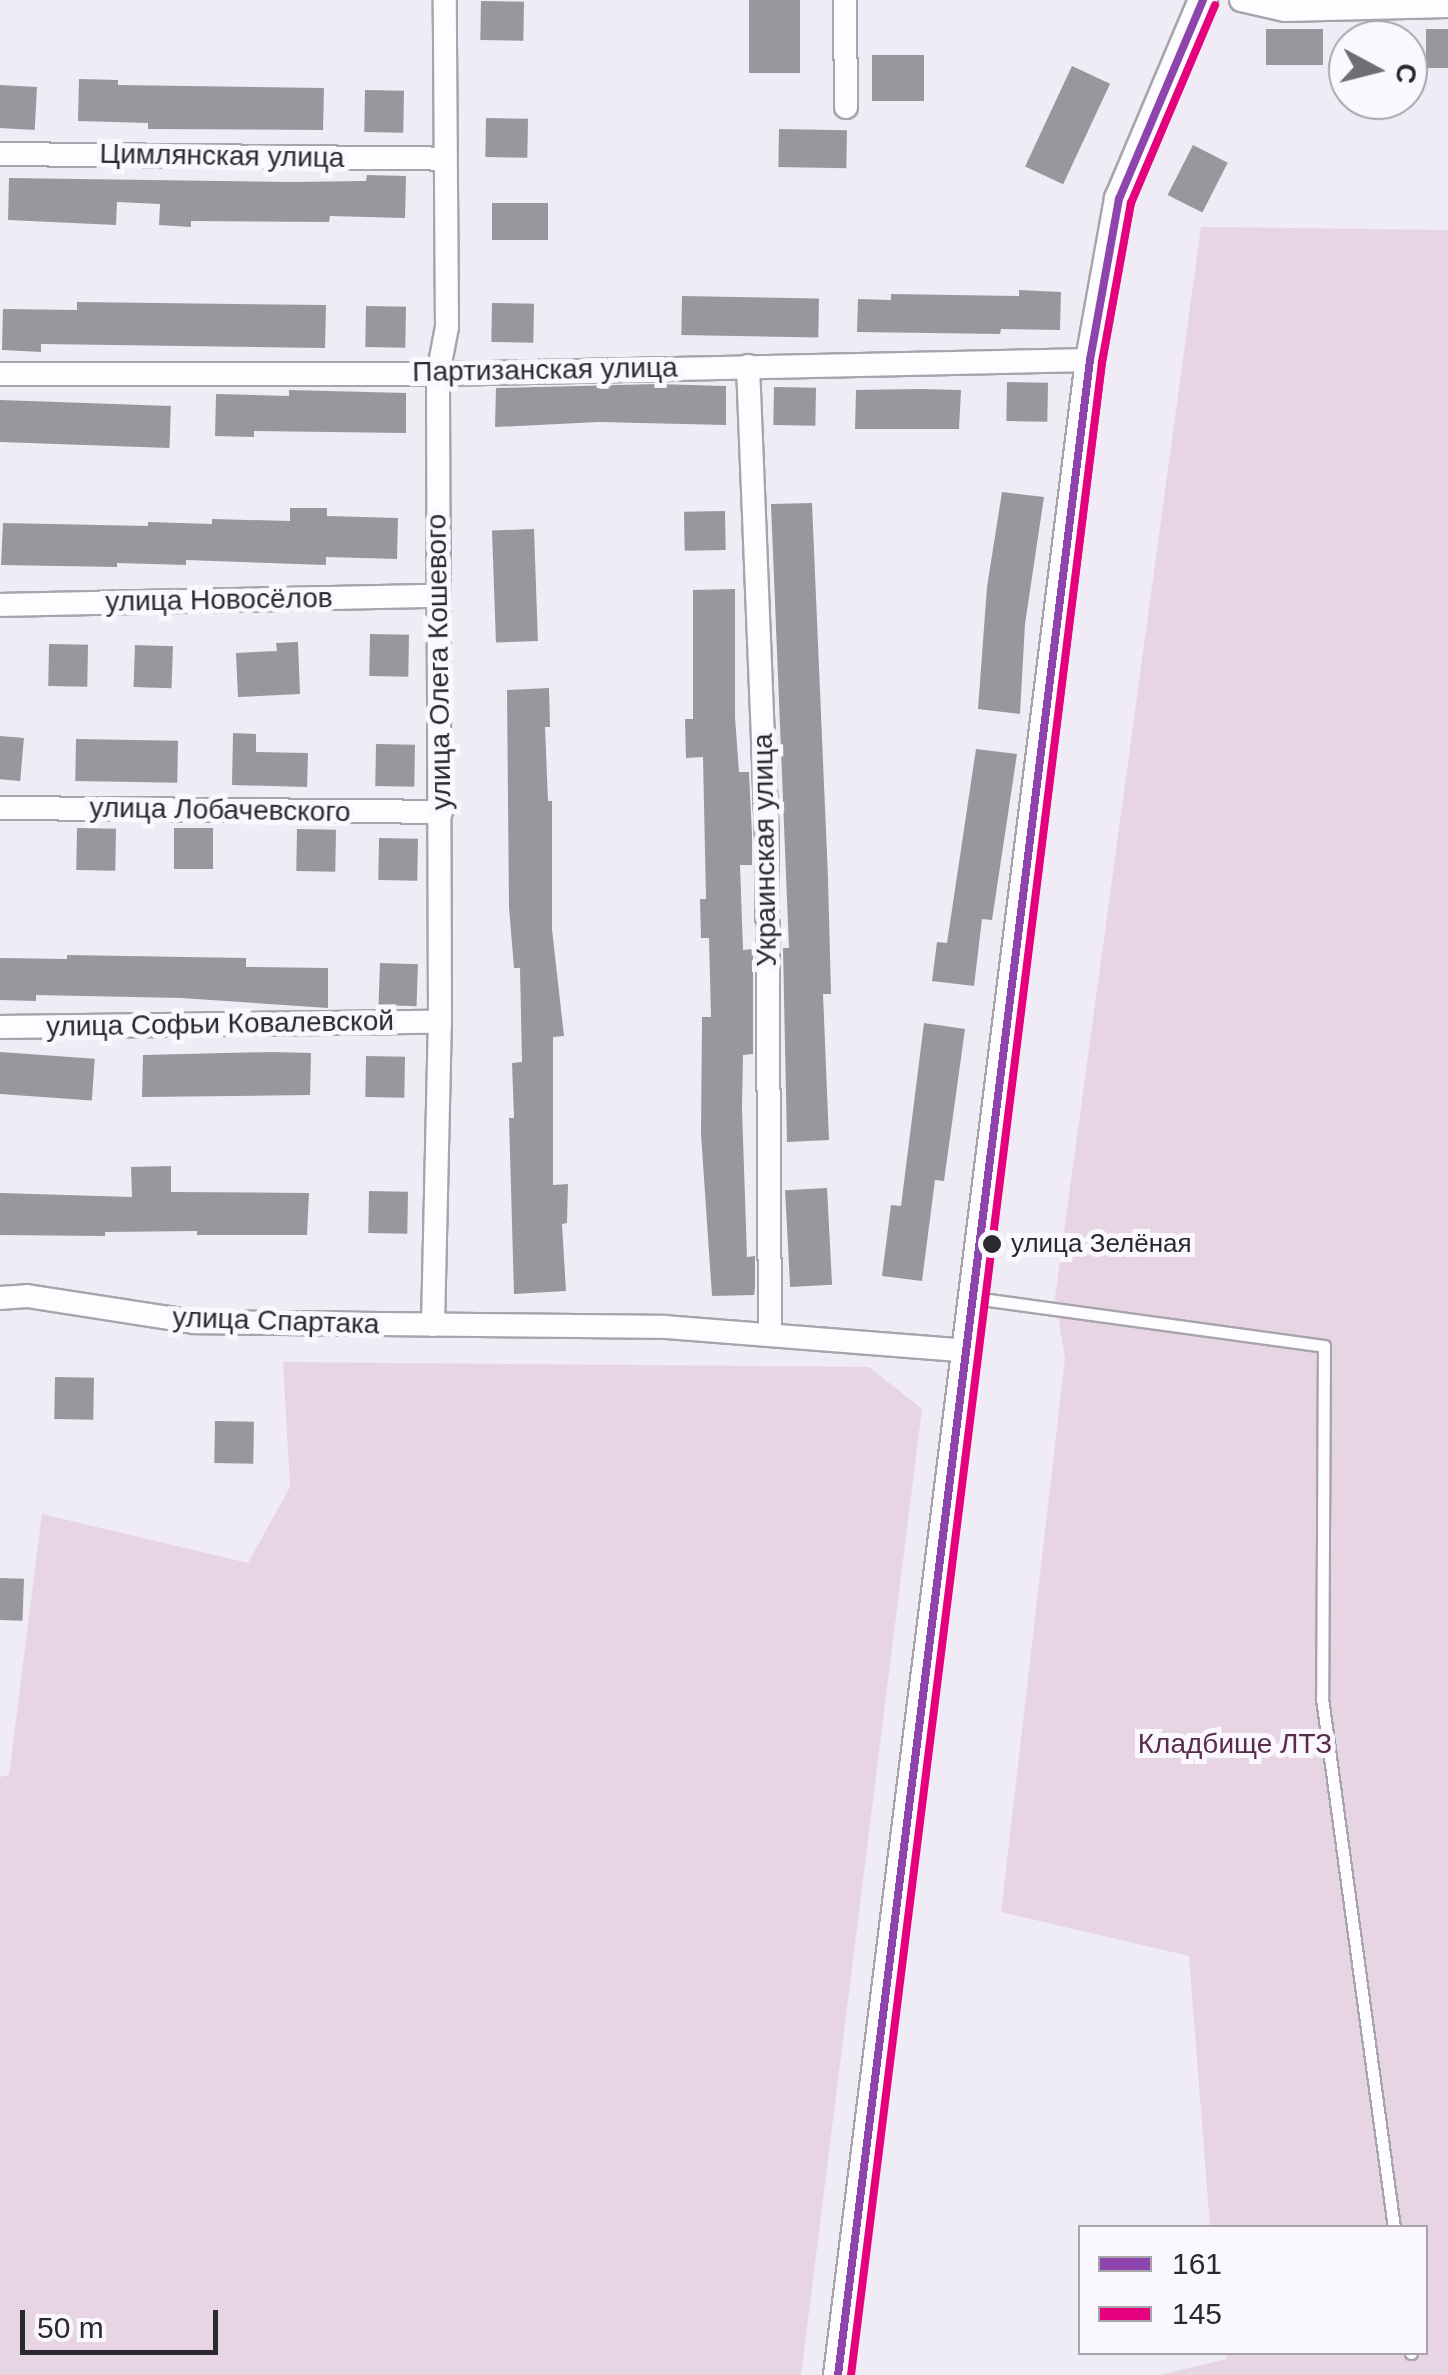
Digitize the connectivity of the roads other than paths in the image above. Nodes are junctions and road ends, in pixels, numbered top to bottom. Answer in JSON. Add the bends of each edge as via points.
{"nodes":[{"id":1,"x":445,"y":0,"type":"edge"},
{"id":2,"x":845,"y":0,"type":"edge"},
{"id":3,"x":1203,"y":0,"type":"edge"},
{"id":4,"x":1240,"y":0,"type":"edge"},
{"id":5,"x":1448,"y":6,"type":"edge"},
{"id":6,"x":846,"y":107,"type":"dead end"},
{"id":7,"x":0,"y":154,"type":"edge"},
{"id":8,"x":444,"y":159,"type":"junction"},
{"id":9,"x":1090,"y":360,"type":"junction"},
{"id":10,"x":748,"y":366,"type":"junction"},
{"id":11,"x":0,"y":374,"type":"edge"},
{"id":12,"x":438,"y":374,"type":"junction"},
{"id":13,"x":438,"y":596,"type":"junction"},
{"id":14,"x":0,"y":605,"type":"edge"},
{"id":15,"x":0,"y":808,"type":"edge"},
{"id":16,"x":441,"y":812,"type":"junction"},
{"id":17,"x":440,"y":1022,"type":"junction"},
{"id":18,"x":0,"y":1027,"type":"edge"},
{"id":19,"x":0,"y":1298,"type":"edge"},
{"id":20,"x":974,"y":1298,"type":"junction"},
{"id":21,"x":433,"y":1324,"type":"junction"},
{"id":22,"x":770,"y":1334,"type":"junction"},
{"id":23,"x":967,"y":1351,"type":"junction"},
{"id":24,"x":1394,"y":2225,"type":"edge"},
{"id":25,"x":838,"y":2375,"type":"edge"}],
"edges":[{"from":1,"to":8,"type":"street","name":"улица Олега Кошевого"},
{"from":2,"to":6,"type":"street"},
{"from":3,"to":9,"type":"street","via":[[1119,198]]},
{"from":4,"to":5,"type":"street","via":[[1285,10]]},
{"from":7,"to":8,"type":"street","name":"Цимлянская улица"},
{"from":8,"to":12,"type":"street","name":"улица Олега Кошевого","via":[[447,327]]},
{"from":9,"to":10,"type":"street","name":"Партизанская улица"},
{"from":9,"to":20,"type":"street"},
{"from":10,"to":12,"type":"street","name":"Партизанская улица"},
{"from":10,"to":22,"type":"street","name":"Украинская улица","via":[[767,834]]},
{"from":11,"to":12,"type":"street","name":"Партизанская улица"},
{"from":12,"to":13,"type":"street","name":"улица Олега Кошевого"},
{"from":13,"to":14,"type":"street","name":"улица Новосёлов"},
{"from":13,"to":16,"type":"street","name":"улица Олега Кошевого"},
{"from":15,"to":16,"type":"street","name":"улица Лобачевского"},
{"from":16,"to":17,"type":"street","name":"улица Олега Кошевого"},
{"from":17,"to":18,"type":"street","name":"улица Софьи Ковалевской"},
{"from":17,"to":21,"type":"street","name":"улица Олега Кошевого"},
{"from":19,"to":21,"type":"street","name":"улица Спартака","via":[[27,1296],[194,1322]]},
{"from":20,"to":23,"type":"street"},
{"from":20,"to":24,"type":"lane","via":[[1324,1346],[1322,1698]]},
{"from":21,"to":22,"type":"street","name":"улица Спартака"},
{"from":22,"to":23,"type":"street","name":"улица Спартака"},
{"from":23,"to":25,"type":"street"}]}
